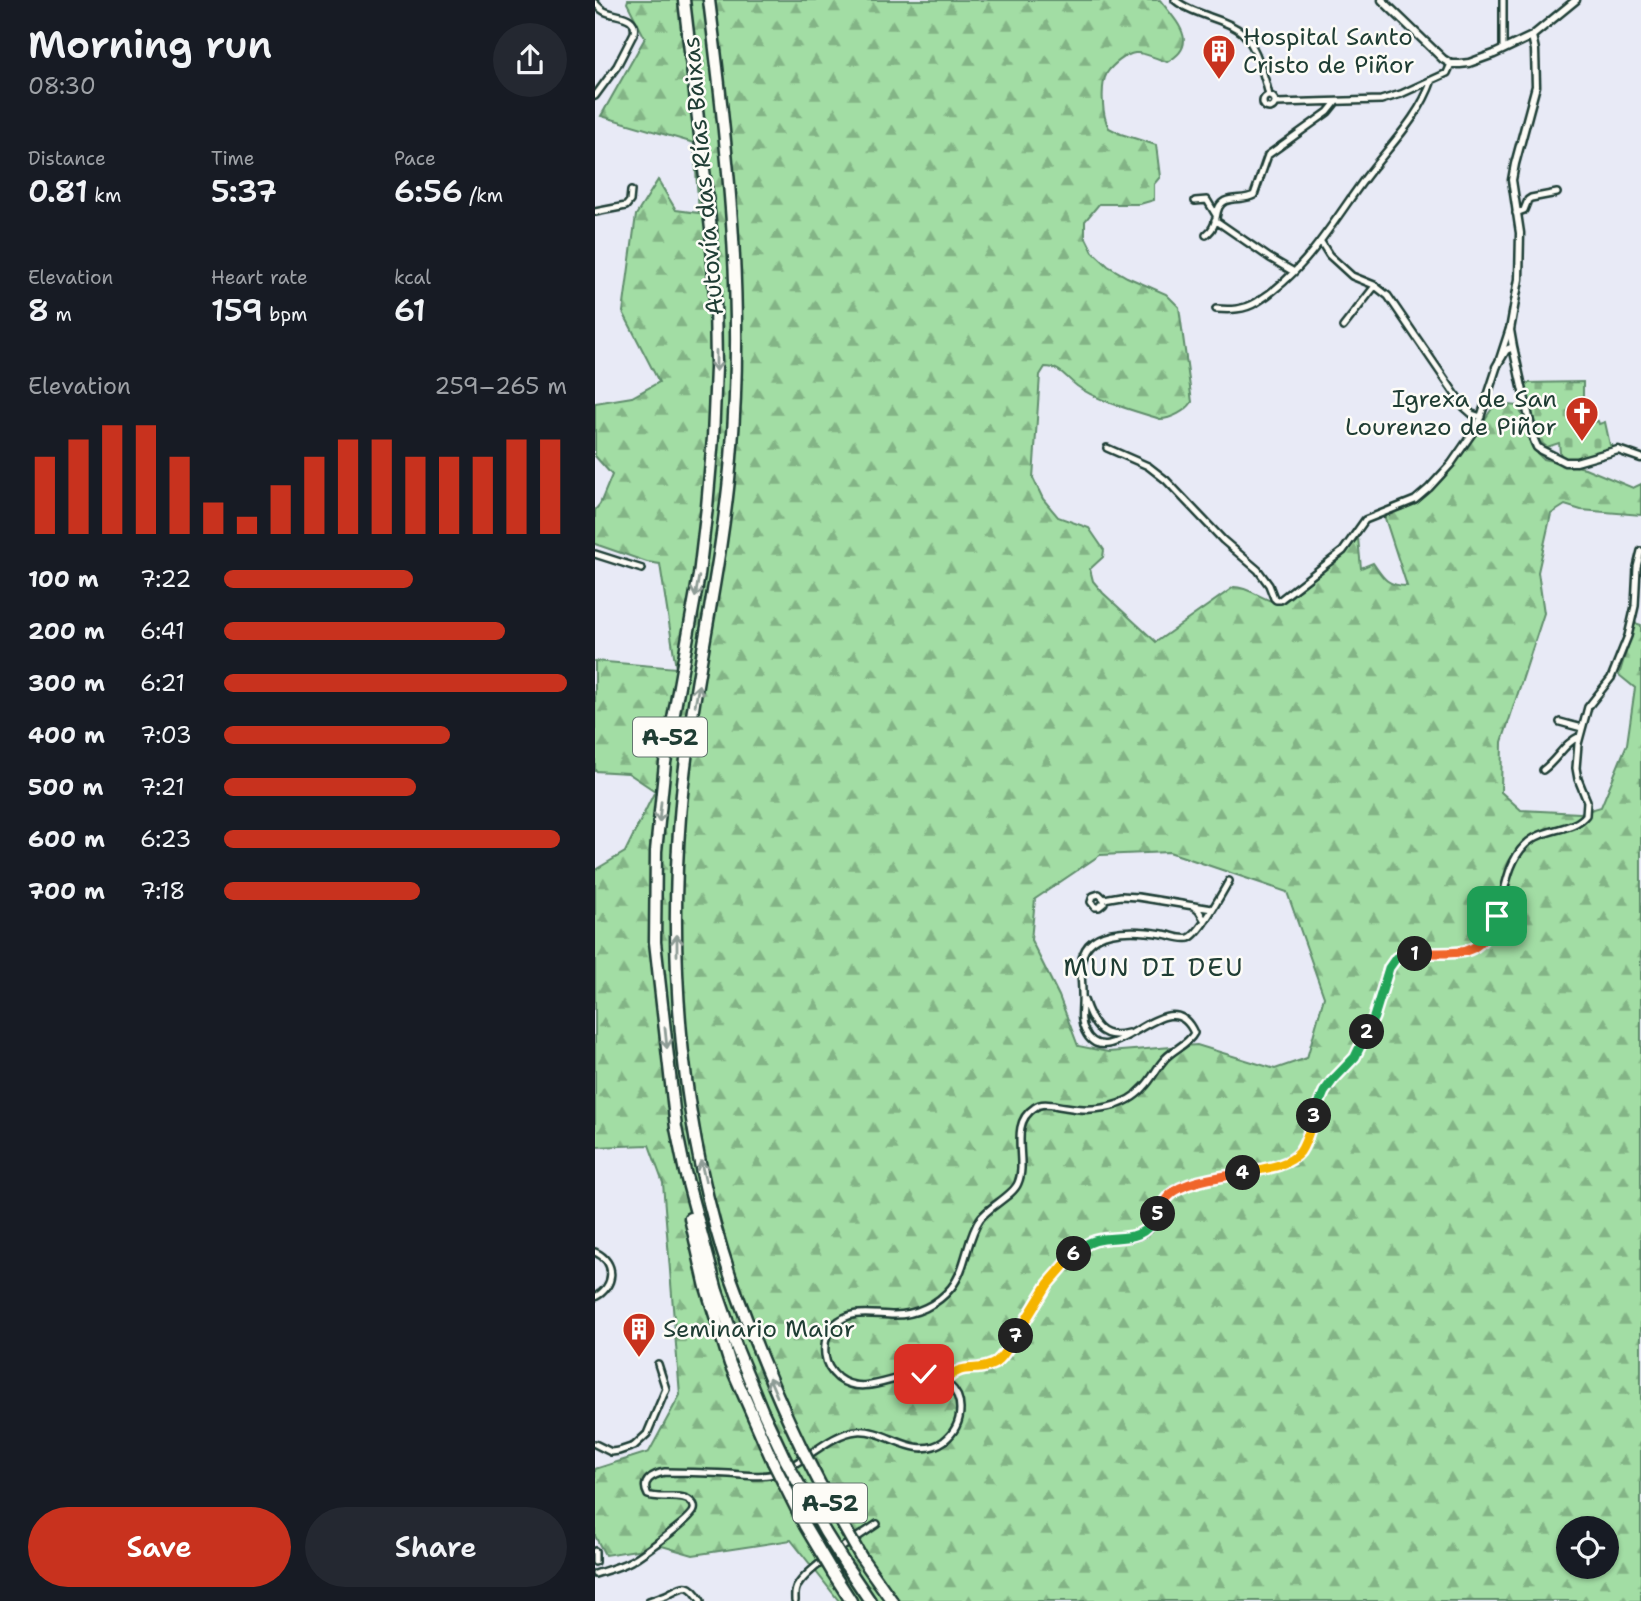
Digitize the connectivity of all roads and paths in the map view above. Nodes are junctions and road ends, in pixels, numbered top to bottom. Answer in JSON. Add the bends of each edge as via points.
{"nodes":[{"id":1,"x":684,"y":0,"type":"edge"},
{"id":2,"x":709,"y":0,"type":"edge"},
{"id":3,"x":1175,"y":0,"type":"edge"},
{"id":4,"x":1382,"y":0,"type":"edge"},
{"id":5,"x":1503,"y":0,"type":"edge"},
{"id":6,"x":1576,"y":0,"type":"edge"},
{"id":7,"x":595,"y":3,"type":"edge"},
{"id":8,"x":1532,"y":36,"type":"junction"},
{"id":9,"x":1503,"y":49,"type":"junction"},
{"id":10,"x":1451,"y":64,"type":"junction"},
{"id":11,"x":1432,"y":79,"type":"junction"},
{"id":12,"x":595,"y":96,"type":"edge"},
{"id":13,"x":1269,"y":96,"type":"junction"},
{"id":14,"x":1336,"y":102,"type":"junction"},
{"id":15,"x":1276,"y":103,"type":"junction"},
{"id":16,"x":631,"y":191,"type":"dead end"},
{"id":17,"x":1557,"y":193,"type":"dead end"},
{"id":18,"x":1195,"y":201,"type":"dead end"},
{"id":19,"x":595,"y":212,"type":"edge"},
{"id":20,"x":1516,"y":212,"type":"junction"},
{"id":21,"x":1216,"y":218,"type":"junction"},
{"id":22,"x":1206,"y":235,"type":"dead end"},
{"id":23,"x":1321,"y":242,"type":"junction"},
{"id":24,"x":1294,"y":272,"type":"junction"},
{"id":25,"x":1375,"y":286,"type":"junction"},
{"id":26,"x":1216,"y":309,"type":"dead end"},
{"id":27,"x":1511,"y":324,"type":"junction"},
{"id":28,"x":1343,"y":327,"type":"dead end"},
{"id":29,"x":1513,"y":347,"type":"junction"},
{"id":30,"x":1496,"y":367,"type":"junction"},
{"id":31,"x":1481,"y":416,"type":"junction"},
{"id":32,"x":1107,"y":448,"type":"dead end"},
{"id":33,"x":1641,"y":458,"type":"edge"},
{"id":34,"x":1641,"y":551,"type":"edge"},
{"id":35,"x":595,"y":554,"type":"edge"},
{"id":36,"x":642,"y":569,"type":"dead end"},
{"id":37,"x":1559,"y":722,"type":"dead end"},
{"id":38,"x":1582,"y":728,"type":"junction"},
{"id":39,"x":1580,"y":736,"type":"junction"},
{"id":40,"x":1543,"y":770,"type":"dead end"},
{"id":41,"x":1229,"y":881,"type":"dead end"},
{"id":42,"x":1104,"y":899,"type":"dead end"},
{"id":43,"x":1193,"y":906,"type":"junction"},
{"id":44,"x":1212,"y":909,"type":"junction"},
{"id":45,"x":1205,"y":921,"type":"junction"},
{"id":46,"x":1082,"y":995,"type":"junction"},
{"id":47,"x":1140,"y":1028,"type":"junction"},
{"id":48,"x":1101,"y":1032,"type":"junction"},
{"id":49,"x":1095,"y":1042,"type":"junction"},
{"id":50,"x":676,"y":1128,"type":"junction"},
{"id":51,"x":595,"y":1252,"type":"edge"},
{"id":52,"x":595,"y":1297,"type":"edge"},
{"id":53,"x":659,"y":1364,"type":"dead end"},
{"id":54,"x":945,"y":1381,"type":"junction"},
{"id":55,"x":595,"y":1444,"type":"edge"},
{"id":56,"x":877,"y":1524,"type":"dead end"},
{"id":57,"x":595,"y":1551,"type":"edge"},
{"id":58,"x":595,"y":1562,"type":"edge"},
{"id":59,"x":595,"y":1574,"type":"edge"},
{"id":60,"x":649,"y":1601,"type":"edge"},
{"id":61,"x":701,"y":1601,"type":"edge"},
{"id":62,"x":795,"y":1601,"type":"edge"},
{"id":63,"x":851,"y":1601,"type":"edge"},
{"id":64,"x":870,"y":1601,"type":"edge"},
{"id":65,"x":892,"y":1601,"type":"edge"}],
"edges":[{"from":1,"to":50,"type":"highway","name":"Autovía das Rías Baixas","number":"A-52","one_way":true,"via":[[711,229],[716,368],[706,521],[656,852],[655,942]]},
{"from":65,"to":2,"type":"highway","name":"Autovía das Rías Baixas","number":"A-52","one_way":true,"bridge":true,"via":[[861,1557],[774,1391],[714,1217],[684,1068],[677,975],[680,816],[720,555],[731,459],[737,332],[732,202]]},
{"from":3,"to":13,"type":"street","via":[[1246,36]]},
{"from":4,"to":10,"type":"street"},
{"from":5,"to":9,"type":"street"},
{"from":6,"to":8,"type":"street"},
{"from":7,"to":12,"type":"street","via":[[635,27],[617,66]]},
{"from":8,"to":9,"type":"street"},
{"from":8,"to":20,"type":"street","via":[[1537,81],[1513,172]]},
{"from":9,"to":10,"type":"street","via":[[1469,63]]},
{"from":10,"to":11,"type":"street","via":[[1447,73]]},
{"from":11,"to":14,"type":"street","via":[[1389,99]]},
{"from":11,"to":23,"type":"street","via":[[1414,118]]},
{"from":13,"to":15,"type":"street"},
{"from":13,"to":15,"type":"street","via":[[1263,100],[1264,106],[1270,109]]},
{"from":14,"to":15,"type":"street"},
{"from":14,"to":21,"type":"street","via":[[1268,155],[1252,196],[1224,201]]},
{"from":16,"to":19,"type":"street","via":[[626,206]]},
{"from":17,"to":20,"type":"street","via":[[1531,198],[1524,210]]},
{"from":18,"to":21,"type":"street","via":[[1207,200]]},
{"from":20,"to":27,"type":"street","via":[[1520,279]]},
{"from":21,"to":22,"type":"street"},
{"from":21,"to":24,"type":"street"},
{"from":23,"to":24,"type":"street"},
{"from":23,"to":25,"type":"street","via":[[1352,276]]},
{"from":24,"to":26,"type":"street","via":[[1251,305]]},
{"from":25,"to":28,"type":"street"},
{"from":25,"to":31,"type":"street","via":[[1397,308],[1464,407]]},
{"from":27,"to":29,"type":"street"},
{"from":27,"to":30,"type":"street"},
{"from":29,"to":30,"type":"street"},
{"from":29,"to":33,"type":"street","via":[[1538,447],[1570,463],[1618,450]]},
{"from":30,"to":31,"type":"street"},
{"from":31,"to":32,"type":"street","via":[[1474,433],[1429,488],[1409,504],[1365,520],[1343,551],[1280,600],[1274,598],[1258,570],[1166,480],[1148,466]]},
{"from":34,"to":38,"type":"street","via":[[1628,636],[1608,683],[1588,707]]},
{"from":35,"to":36,"type":"street"},
{"from":37,"to":38,"type":"street"},
{"from":38,"to":39,"type":"street"},
{"from":39,"to":40,"type":"street"},
{"from":39,"to":54,"type":"street","via":[[1576,768],[1587,800],[1586,815],[1576,824],[1537,836],[1520,851],[1488,936],[1479,945],[1457,953],[1396,958],[1355,1057],[1324,1092],[1299,1153],[1278,1165],[1177,1189],[1142,1234],[1096,1239],[1084,1245],[1048,1284],[999,1360],[990,1366],[959,1370]]},
{"from":41,"to":44,"type":"street"},
{"from":42,"to":43,"type":"street","via":[[1138,897]]},
{"from":43,"to":44,"type":"street"},
{"from":43,"to":45,"type":"street"},
{"from":44,"to":45,"type":"street"},
{"from":45,"to":46,"type":"street","via":[[1185,939],[1136,931],[1096,939],[1082,959]]},
{"from":46,"to":48,"type":"street"},
{"from":46,"to":49,"type":"street","via":[[1084,1030]]},
{"from":47,"to":48,"type":"street","via":[[1118,1035]]},
{"from":47,"to":49,"type":"street","via":[[1114,1043]]},
{"from":47,"to":54,"type":"street","via":[[1171,1016],[1185,1021],[1194,1033],[1168,1054],[1141,1091],[1119,1104],[1092,1110],[1044,1104],[1032,1109],[1021,1124],[1018,1185],[980,1219],[950,1289],[911,1313],[851,1315],[827,1335],[827,1363],[848,1384],[870,1385],[924,1374]]},
{"from":48,"to":49,"type":"street","via":[[1101,1039]]},
{"from":50,"to":63,"type":"highway","bridge":true,"via":[[680,1172],[706,1287],[730,1364],[805,1526]]},
{"from":50,"to":64,"type":"highway","name":"Autovía das Rías Baixas","number":"A-52","bridge":true,"via":[[717,1291],[762,1410],[825,1532]]},
{"from":51,"to":52,"type":"street","via":[[606,1259],[611,1273],[607,1288]]},
{"from":53,"to":55,"type":"street","via":[[666,1389],[647,1434],[634,1446],[619,1451]]},
{"from":54,"to":59,"type":"street","via":[[957,1395],[960,1412],[955,1430],[930,1447],[908,1446],[868,1431],[851,1432],[767,1475],[665,1472],[652,1476],[646,1482],[648,1495],[684,1498],[694,1506],[692,1514],[631,1560]]},
{"from":56,"to":62,"type":"street","via":[[798,1583]]},
{"from":57,"to":58,"type":"street"},
{"from":60,"to":61,"type":"street","via":[[679,1587],[688,1587]]}]}
